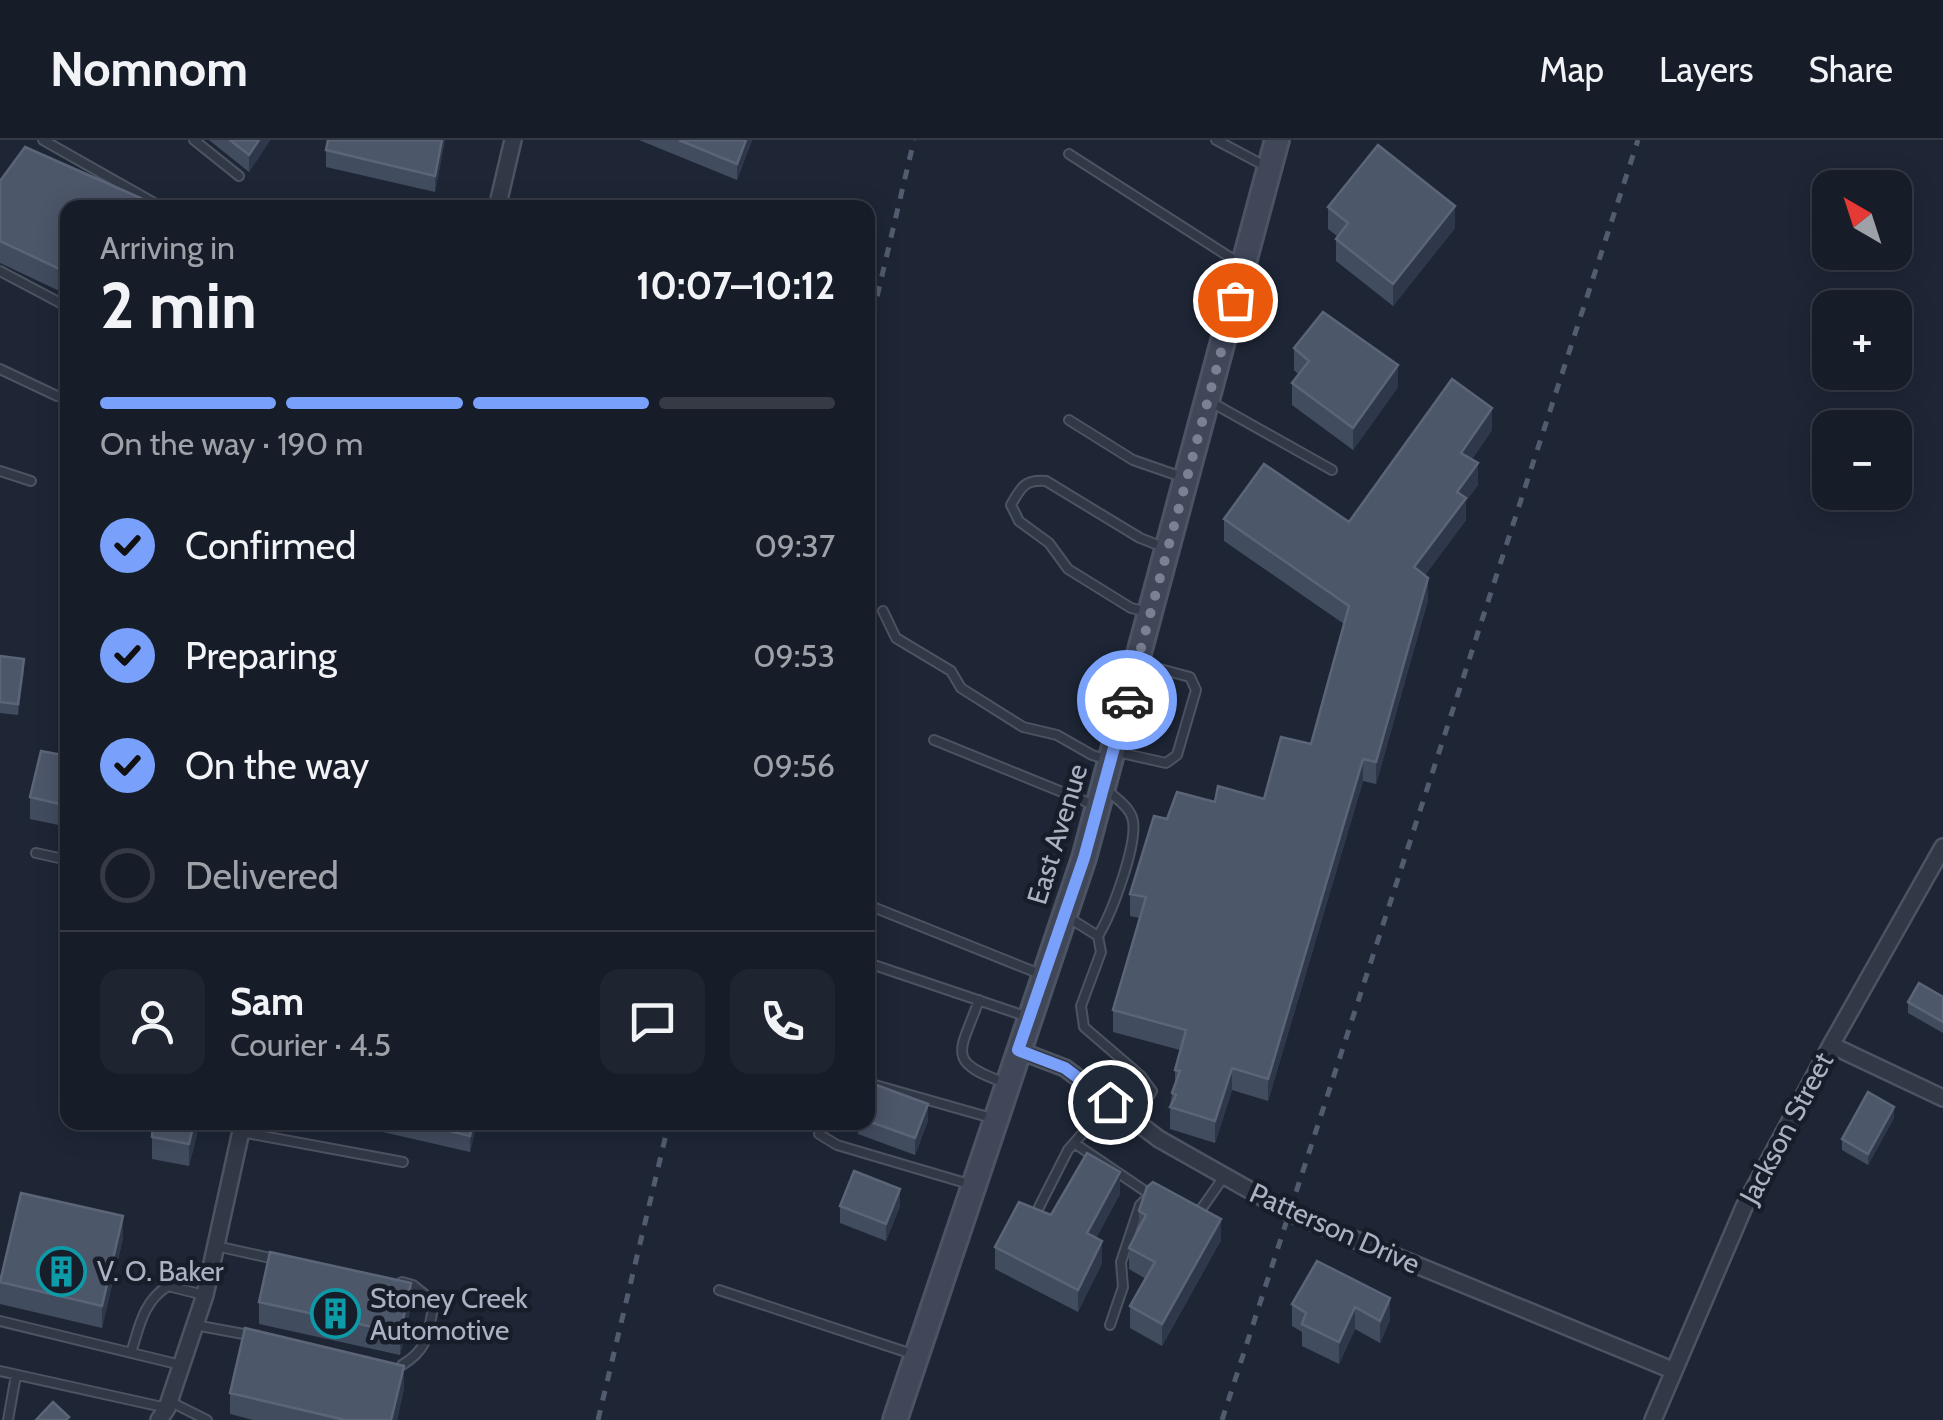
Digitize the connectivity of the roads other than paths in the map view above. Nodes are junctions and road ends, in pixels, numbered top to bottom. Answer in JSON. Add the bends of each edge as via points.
{"nodes":[{"id":1,"x":43,"y":140,"type":"edge"},
{"id":2,"x":194,"y":140,"type":"edge"},
{"id":3,"x":513,"y":140,"type":"edge"},
{"id":4,"x":1216,"y":140,"type":"edge"},
{"id":5,"x":1276,"y":140,"type":"edge"},
{"id":6,"x":1069,"y":154,"type":"dead end"},
{"id":7,"x":1270,"y":168,"type":"junction"},
{"id":8,"x":239,"y":176,"type":"dead end"},
{"id":9,"x":149,"y":200,"type":"edge"},
{"id":10,"x":499,"y":200,"type":"edge"},
{"id":11,"x":1244,"y":266,"type":"junction"},
{"id":12,"x":0,"y":270,"type":"edge"},
{"id":13,"x":60,"y":303,"type":"edge"},
{"id":14,"x":0,"y":369,"type":"edge"},
{"id":15,"x":56,"y":396,"type":"dead end"},
{"id":16,"x":1208,"y":400,"type":"junction"},
{"id":17,"x":1068,"y":420,"type":"dead end"},
{"id":18,"x":1332,"y":470,"type":"dead end"},
{"id":19,"x":0,"y":471,"type":"edge"},
{"id":20,"x":1186,"y":478,"type":"junction"},
{"id":21,"x":31,"y":481,"type":"dead end"},
{"id":22,"x":1167,"y":548,"type":"junction"},
{"id":23,"x":884,"y":610,"type":"dead end"},
{"id":24,"x":1150,"y":612,"type":"junction"},
{"id":25,"x":1137,"y":663,"type":"junction"},
{"id":26,"x":934,"y":740,"type":"dead end"},
{"id":27,"x":1112,"y":756,"type":"junction"},
{"id":28,"x":1101,"y":797,"type":"junction"},
{"id":29,"x":1943,"y":847,"type":"edge"},
{"id":30,"x":36,"y":853,"type":"dead end"},
{"id":31,"x":60,"y":858,"type":"edge"},
{"id":32,"x":875,"y":908,"type":"edge"},
{"id":33,"x":1064,"y":916,"type":"junction"},
{"id":34,"x":1098,"y":936,"type":"junction"},
{"id":35,"x":875,"y":965,"type":"edge"},
{"id":36,"x":1044,"y":976,"type":"junction"},
{"id":37,"x":979,"y":1000,"type":"junction"},
{"id":38,"x":1029,"y":1017,"type":"junction"},
{"id":39,"x":1830,"y":1045,"type":"junction"},
{"id":40,"x":1018,"y":1050,"type":"junction"},
{"id":41,"x":1007,"y":1084,"type":"junction"},
{"id":42,"x":875,"y":1085,"type":"edge"},
{"id":43,"x":1943,"y":1098,"type":"edge"},
{"id":44,"x":1110,"y":1102,"type":"junction"},
{"id":45,"x":995,"y":1120,"type":"junction"},
{"id":46,"x":1134,"y":1120,"type":"junction"},
{"id":47,"x":239,"y":1130,"type":"edge"},
{"id":48,"x":262,"y":1130,"type":"edge"},
{"id":49,"x":820,"y":1130,"type":"edge"},
{"id":50,"x":1074,"y":1143,"type":"junction"},
{"id":51,"x":403,"y":1162,"type":"dead end"},
{"id":52,"x":1223,"y":1178,"type":"junction"},
{"id":53,"x":973,"y":1186,"type":"junction"},
{"id":54,"x":1187,"y":1210,"type":"edge"},
{"id":55,"x":1034,"y":1218,"type":"edge"},
{"id":56,"x":216,"y":1246,"type":"junction"},
{"id":57,"x":292,"y":1262,"type":"edge"},
{"id":58,"x":396,"y":1281,"type":"edge"},
{"id":59,"x":719,"y":1290,"type":"dead end"},
{"id":60,"x":205,"y":1295,"type":"junction"},
{"id":61,"x":0,"y":1321,"type":"edge"},
{"id":62,"x":1110,"y":1324,"type":"dead end"},
{"id":63,"x":195,"y":1325,"type":"junction"},
{"id":64,"x":265,"y":1338,"type":"edge"},
{"id":65,"x":131,"y":1353,"type":"junction"},
{"id":66,"x":916,"y":1356,"type":"junction"},
{"id":67,"x":181,"y":1365,"type":"junction"},
{"id":68,"x":402,"y":1365,"type":"edge"},
{"id":69,"x":1672,"y":1370,"type":"junction"},
{"id":70,"x":0,"y":1371,"type":"edge"},
{"id":71,"x":16,"y":1375,"type":"junction"},
{"id":72,"x":165,"y":1410,"type":"edge"},
{"id":73,"x":8,"y":1420,"type":"edge"},
{"id":74,"x":207,"y":1420,"type":"edge"},
{"id":75,"x":895,"y":1420,"type":"edge"},
{"id":76,"x":1652,"y":1420,"type":"edge"}],
"edges":[{"from":1,"to":9,"type":"lane"},
{"from":2,"to":8,"type":"lane"},
{"from":3,"to":10,"type":"street"},
{"from":4,"to":7,"type":"lane"},
{"from":5,"to":7,"type":"street","name":"East Avenue"},
{"from":6,"to":11,"type":"lane"},
{"from":7,"to":11,"type":"street","name":"East Avenue"},
{"from":11,"to":16,"type":"street","name":"East Avenue"},
{"from":12,"to":13,"type":"lane"},
{"from":14,"to":15,"type":"lane"},
{"from":16,"to":18,"type":"lane"},
{"from":16,"to":20,"type":"street","name":"East Avenue"},
{"from":17,"to":20,"type":"lane","via":[[1133,460]]},
{"from":19,"to":21,"type":"lane"},
{"from":20,"to":22,"type":"street","name":"East Avenue"},
{"from":22,"to":24,"type":"street","name":"East Avenue"},
{"from":22,"to":24,"type":"lane","via":[[1046,481],[1022,486],[1011,505],[1068,569],[1131,608]]},
{"from":23,"to":27,"type":"lane","via":[[896,638],[951,672],[961,688],[1023,727],[1057,735],[1092,755]]},
{"from":24,"to":25,"type":"street","name":"East Avenue"},
{"from":25,"to":27,"type":"street","name":"East Avenue"},
{"from":25,"to":27,"type":"lane","via":[[1190,676],[1196,690],[1176,755],[1166,763]]},
{"from":26,"to":28,"type":"lane"},
{"from":27,"to":28,"type":"street","name":"East Avenue"},
{"from":28,"to":33,"type":"street","name":"East Avenue"},
{"from":28,"to":34,"type":"lane","via":[[1130,812],[1135,830]]},
{"from":29,"to":39,"type":"street","name":"Jackson Street"},
{"from":30,"to":31,"type":"lane"},
{"from":32,"to":36,"type":"lane"},
{"from":33,"to":34,"type":"lane"},
{"from":33,"to":36,"type":"street","name":"East Avenue"},
{"from":34,"to":46,"type":"lane","via":[[1100,952],[1081,1006],[1084,1027],[1152,1091]]},
{"from":35,"to":37,"type":"lane"},
{"from":36,"to":38,"type":"street","name":"East Avenue"},
{"from":37,"to":38,"type":"lane"},
{"from":37,"to":41,"type":"lane","via":[[963,1059],[975,1072]]},
{"from":38,"to":40,"type":"street","name":"East Avenue"},
{"from":39,"to":43,"type":"street"},
{"from":39,"to":69,"type":"street","name":"Jackson Street","via":[[1744,1207]]},
{"from":40,"to":41,"type":"street","name":"East Avenue"},
{"from":40,"to":44,"type":"street","name":"Patterson Drive","via":[[1065,1068]]},
{"from":41,"to":45,"type":"street","name":"East Avenue"},
{"from":42,"to":45,"type":"lane"},
{"from":44,"to":46,"type":"street","name":"Patterson Drive"},
{"from":44,"to":50,"type":"lane"},
{"from":45,"to":53,"type":"street","name":"East Avenue"},
{"from":46,"to":52,"type":"street","name":"Patterson Drive"},
{"from":47,"to":56,"type":"street"},
{"from":48,"to":51,"type":"lane"},
{"from":49,"to":53,"type":"lane","via":[[837,1145]]},
{"from":50,"to":55,"type":"lane"},
{"from":50,"to":62,"type":"lane","via":[[1153,1196],[1140,1205]]},
{"from":52,"to":54,"type":"lane","via":[[1200,1210]]},
{"from":52,"to":69,"type":"street","name":"Patterson Drive"},
{"from":53,"to":66,"type":"street","name":"East Avenue"},
{"from":56,"to":57,"type":"lane"},
{"from":56,"to":60,"type":"street"},
{"from":58,"to":68,"type":"lane","via":[[434,1302],[420,1354]]},
{"from":59,"to":66,"type":"lane"},
{"from":60,"to":63,"type":"street"},
{"from":60,"to":65,"type":"lane","via":[[161,1290],[144,1312]]},
{"from":61,"to":65,"type":"lane"},
{"from":63,"to":64,"type":"lane"},
{"from":63,"to":67,"type":"street"},
{"from":65,"to":67,"type":"lane"},
{"from":66,"to":75,"type":"street","name":"East Avenue"},
{"from":67,"to":72,"type":"street"},
{"from":69,"to":76,"type":"street","name":"Jackson Street"},
{"from":70,"to":71,"type":"lane"},
{"from":71,"to":72,"type":"lane"},
{"from":71,"to":73,"type":"lane"},
{"from":72,"to":74,"type":"lane"}]}
